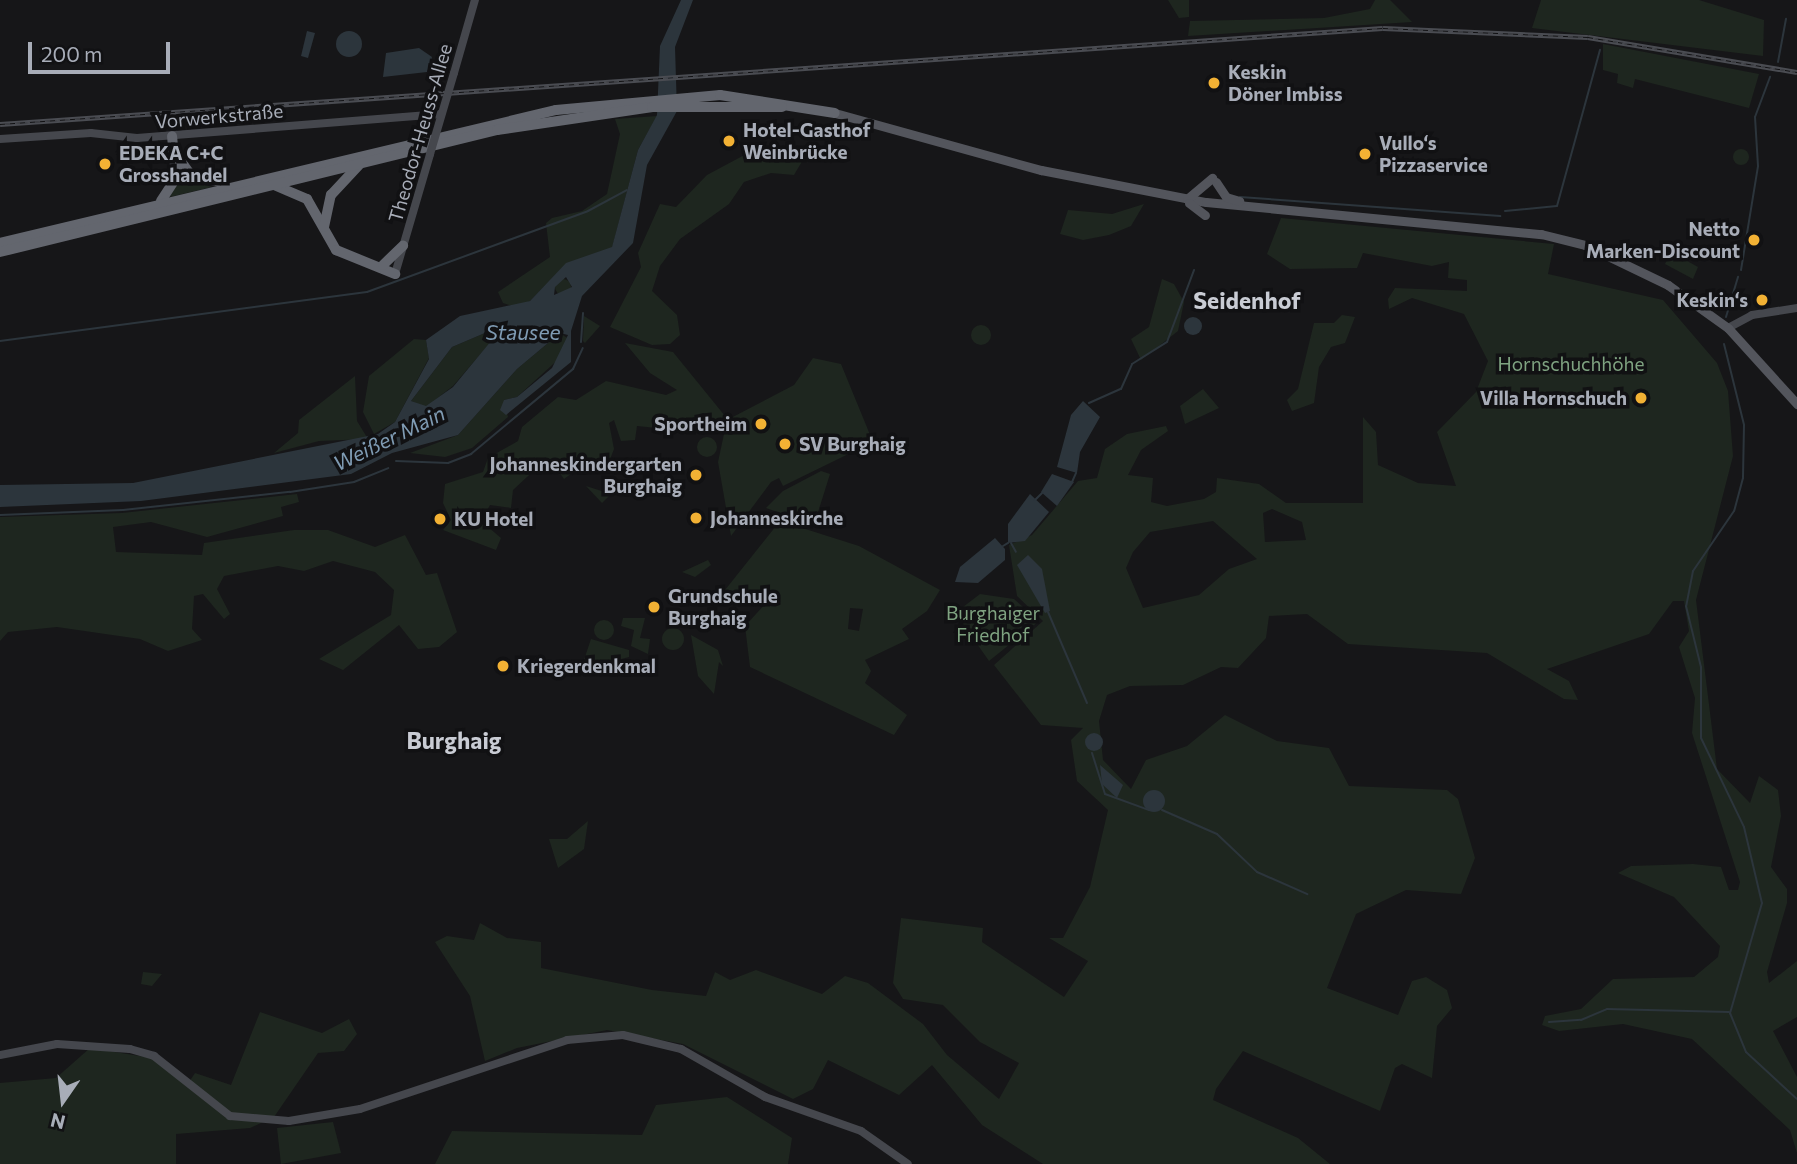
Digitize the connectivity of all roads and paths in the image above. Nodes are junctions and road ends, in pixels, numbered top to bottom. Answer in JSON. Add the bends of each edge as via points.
{"nodes":[{"id":1,"x":475,"y":0,"type":"edge"},
{"id":2,"x":835,"y":113,"type":"joint"},
{"id":3,"x":442,"y":114,"type":"junction"},
{"id":4,"x":499,"y":125,"type":"junction"},
{"id":5,"x":172,"y":136,"type":"junction"},
{"id":6,"x":0,"y":139,"type":"edge"},
{"id":7,"x":177,"y":156,"type":"junction"},
{"id":8,"x":363,"y":162,"type":"junction"},
{"id":9,"x":243,"y":182,"type":"junction"},
{"id":10,"x":271,"y":184,"type":"junction"},
{"id":11,"x":1183,"y":198,"type":"junction"},
{"id":12,"x":159,"y":202,"type":"junction"},
{"id":13,"x":1274,"y":211,"type":"junction"},
{"id":14,"x":1205,"y":215,"type":"dead end"},
{"id":15,"x":324,"y":230,"type":"junction"},
{"id":16,"x":0,"y":243,"type":"edge"},
{"id":17,"x":403,"y":246,"type":"junction"},
{"id":18,"x":0,"y":252,"type":"edge"},
{"id":19,"x":378,"y":265,"type":"junction"},
{"id":20,"x":396,"y":272,"type":"joint"},
{"id":21,"x":1797,"y":309,"type":"edge"},
{"id":22,"x":1728,"y":328,"type":"junction"},
{"id":23,"x":1797,"y":404,"type":"edge"},
{"id":24,"x":0,"y":1055,"type":"edge"},
{"id":25,"x":908,"y":1164,"type":"edge"}],
"edges":[{"from":1,"to":3,"type":"street","name":"Theodor-Heuss-Allee","bridge":true},
{"from":2,"to":4,"type":"highway","via":[[809,107],[687,100]]},
{"from":2,"to":11,"type":"main road","via":[[1041,170]]},
{"from":3,"to":5,"type":"street","name":"Vorwerkstraße"},
{"from":3,"to":17,"type":"street","name":"Theodor-Heuss-Allee","bridge":true},
{"from":4,"to":8,"type":"highway"},
{"from":4,"to":9,"type":"highway"},
{"from":5,"to":6,"type":"street","name":"Vorwerkstraße"},
{"from":5,"to":7,"type":"highway"},
{"from":7,"to":9,"type":"highway","via":[[199,181]]},
{"from":7,"to":12,"type":"highway","via":[[175,185]]},
{"from":8,"to":10,"type":"highway"},
{"from":8,"to":15,"type":"highway","via":[[331,195]]},
{"from":9,"to":12,"type":"highway"},
{"from":10,"to":15,"type":"highway","via":[[307,199]]},
{"from":10,"to":18,"type":"highway"},
{"from":11,"to":13,"type":"main road"},
{"from":11,"to":13,"type":"main road","via":[[1214,180],[1226,197]]},
{"from":11,"to":14,"type":"main road"},
{"from":12,"to":16,"type":"highway"},
{"from":13,"to":22,"type":"main road","via":[[1541,234],[1585,245],[1668,285]]},
{"from":15,"to":19,"type":"highway","via":[[344,256]]},
{"from":17,"to":19,"type":"highway"},
{"from":17,"to":20,"type":"street","name":"Theodor-Heuss-Allee"},
{"from":19,"to":20,"type":"highway"},
{"from":21,"to":22,"type":"street","via":[[1752,315]]},
{"from":22,"to":23,"type":"main road"},
{"from":24,"to":25,"type":"street","via":[[57,1044],[130,1049],[164,1063],[230,1116],[289,1121],[360,1110],[556,1043],[623,1035],[681,1049],[765,1097],[861,1131]]}]}
